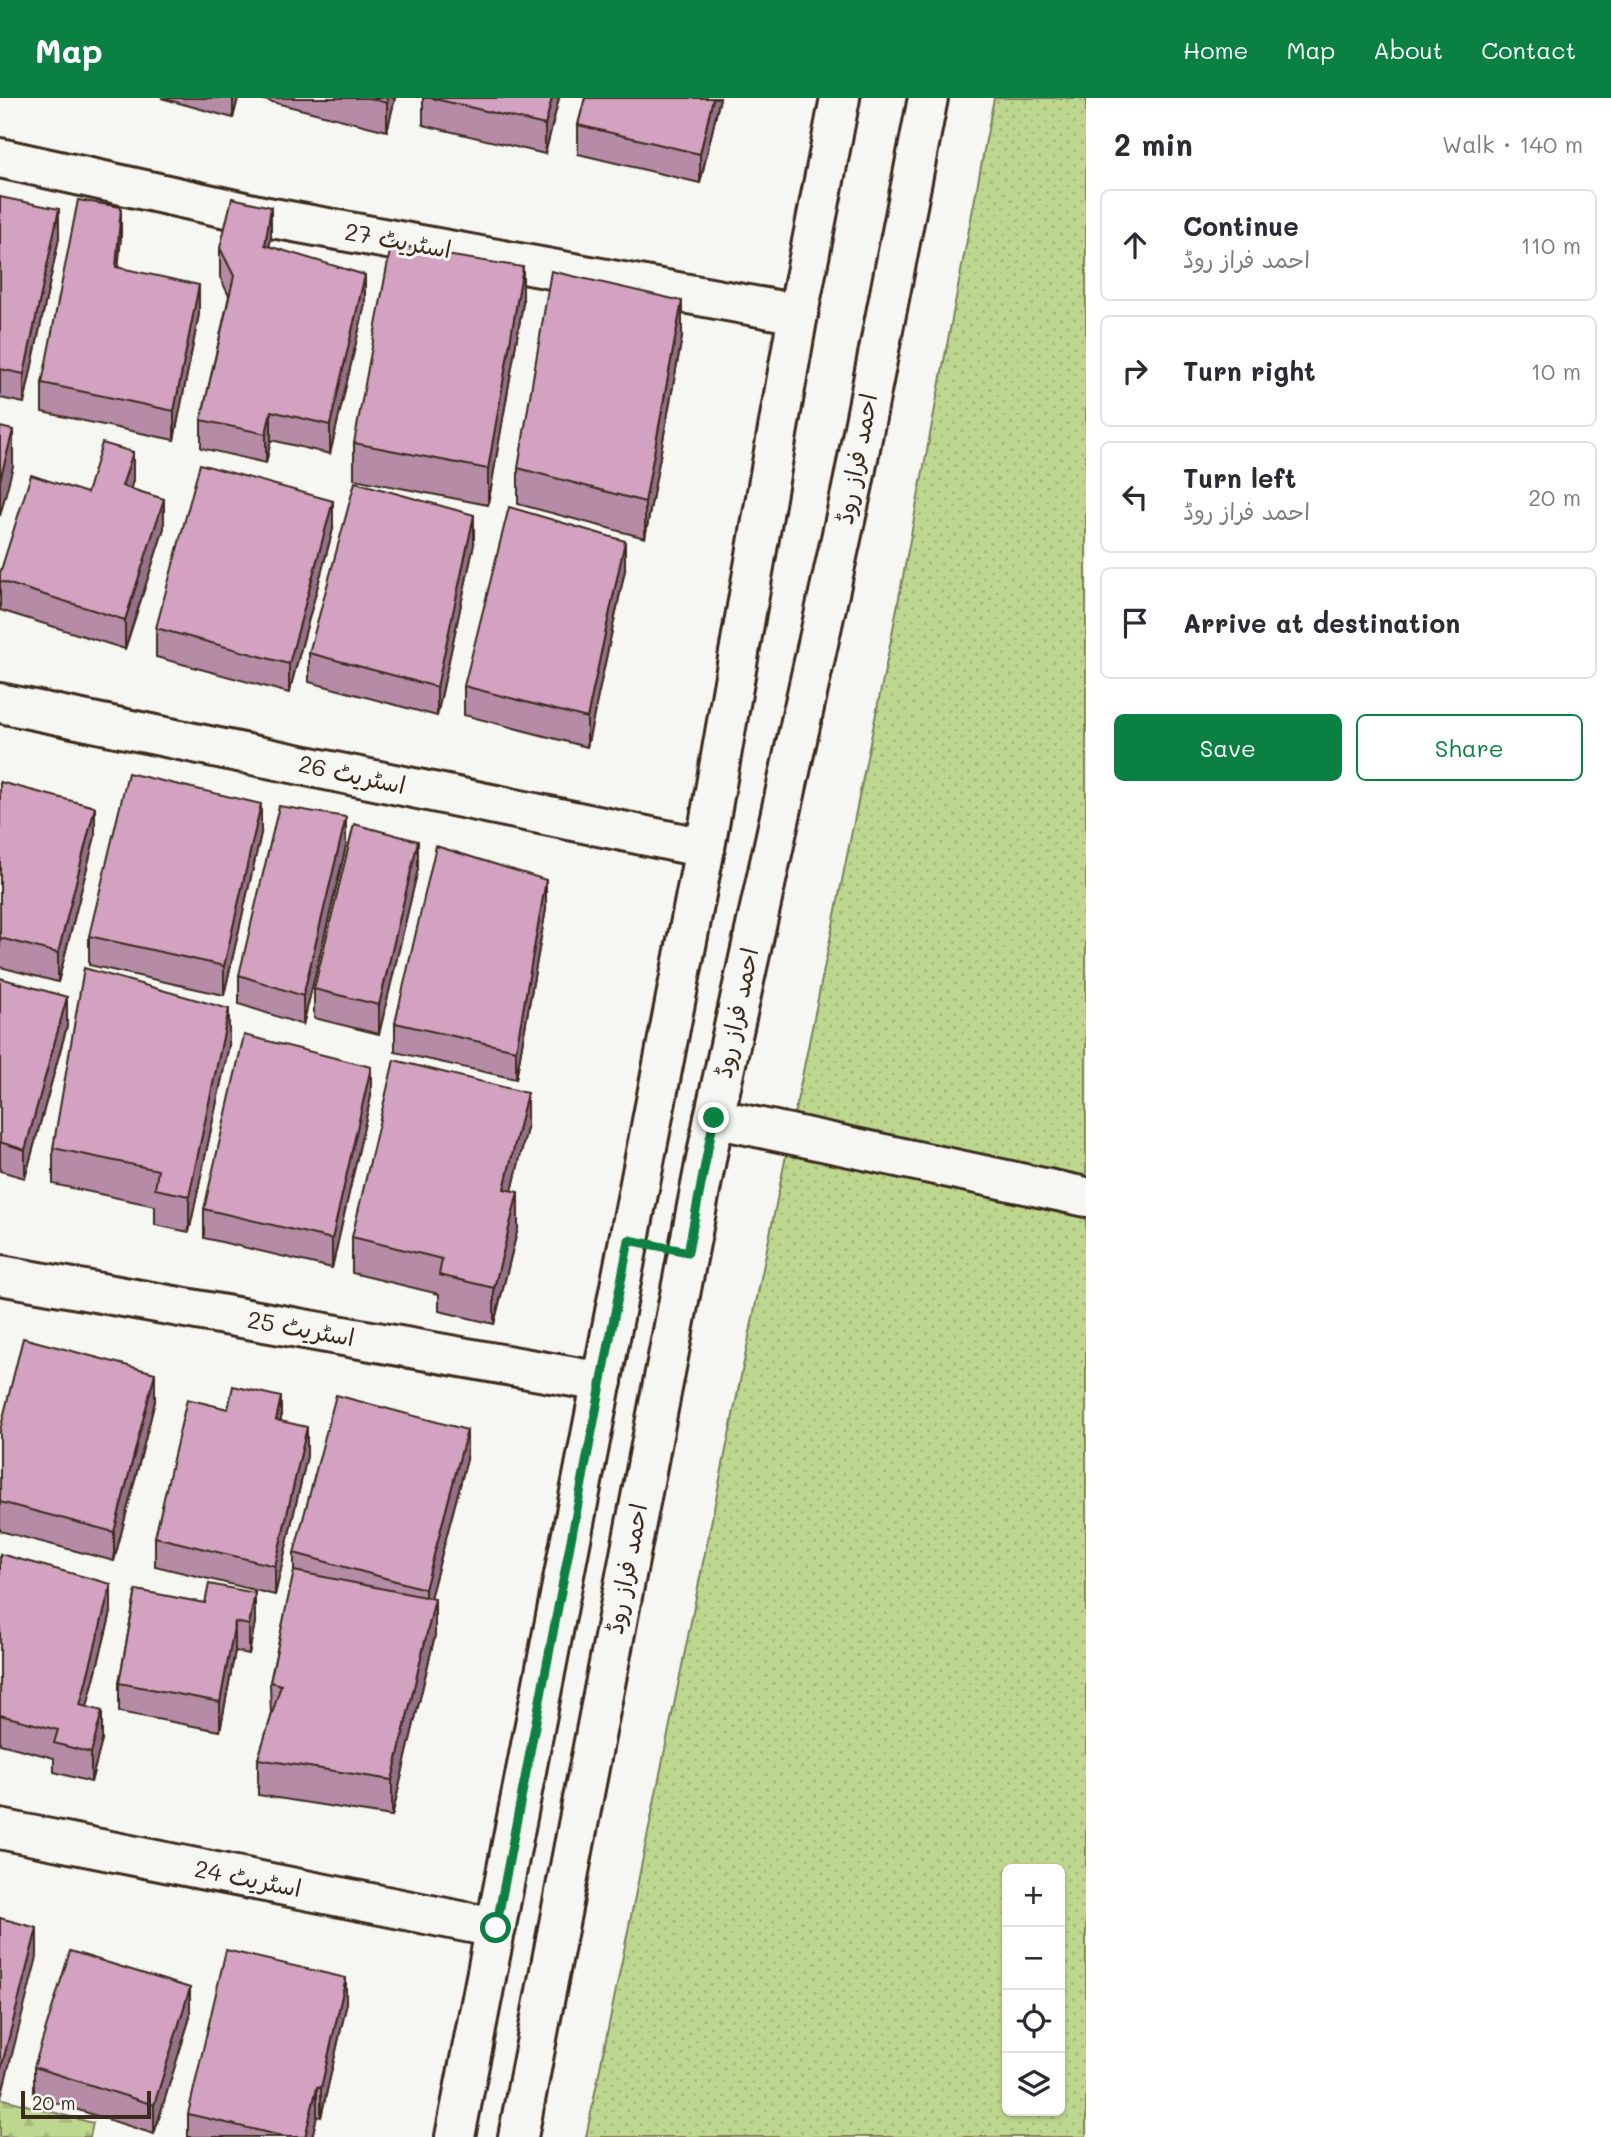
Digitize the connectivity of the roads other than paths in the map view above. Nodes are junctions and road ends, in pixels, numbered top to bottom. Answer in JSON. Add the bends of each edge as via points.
{"nodes":[{"id":1,"x":840,"y":98,"type":"edge"},
{"id":2,"x":928,"y":98,"type":"edge"},
{"id":3,"x":0,"y":158,"type":"edge"},
{"id":4,"x":798,"y":314,"type":"junction"},
{"id":5,"x":0,"y":703,"type":"edge"},
{"id":6,"x":705,"y":848,"type":"junction"},
{"id":7,"x":714,"y":1118,"type":"junction"},
{"id":8,"x":1086,"y":1197,"type":"edge"},
{"id":9,"x":629,"y":1240,"type":"junction"},
{"id":10,"x":688,"y":1252,"type":"junction"},
{"id":11,"x":0,"y":1275,"type":"edge"},
{"id":12,"x":602,"y":1382,"type":"junction"},
{"id":13,"x":0,"y":1829,"type":"edge"},
{"id":14,"x":496,"y":1928,"type":"junction"},
{"id":15,"x":455,"y":2137,"type":"edge"},
{"id":16,"x":518,"y":2137,"type":"edge"}],
"edges":[{"from":1,"to":4,"type":"main road"},
{"from":2,"to":7,"type":"main road","name":"احمد فراز روڈ","via":[[853,484]]},
{"from":3,"to":4,"type":"main road","name":"اسٹریٹ 27","via":[[267,217]]},
{"from":4,"to":6,"type":"main road"},
{"from":5,"to":6,"type":"main road","name":"اسٹریٹ 26"},
{"from":6,"to":9,"type":"main road"},
{"from":7,"to":8,"type":"main road"},
{"from":7,"to":10,"type":"main road","name":"احمد فراز روڈ"},
{"from":9,"to":10,"type":"main road"},
{"from":9,"to":12,"type":"main road"},
{"from":10,"to":16,"type":"main road","name":"احمد فراز روڈ"},
{"from":11,"to":12,"type":"main road","name":"اسٹریٹ 25"},
{"from":12,"to":14,"type":"main road"},
{"from":13,"to":14,"type":"main road","name":"اسٹریٹ 24"},
{"from":14,"to":15,"type":"main road"}]}
